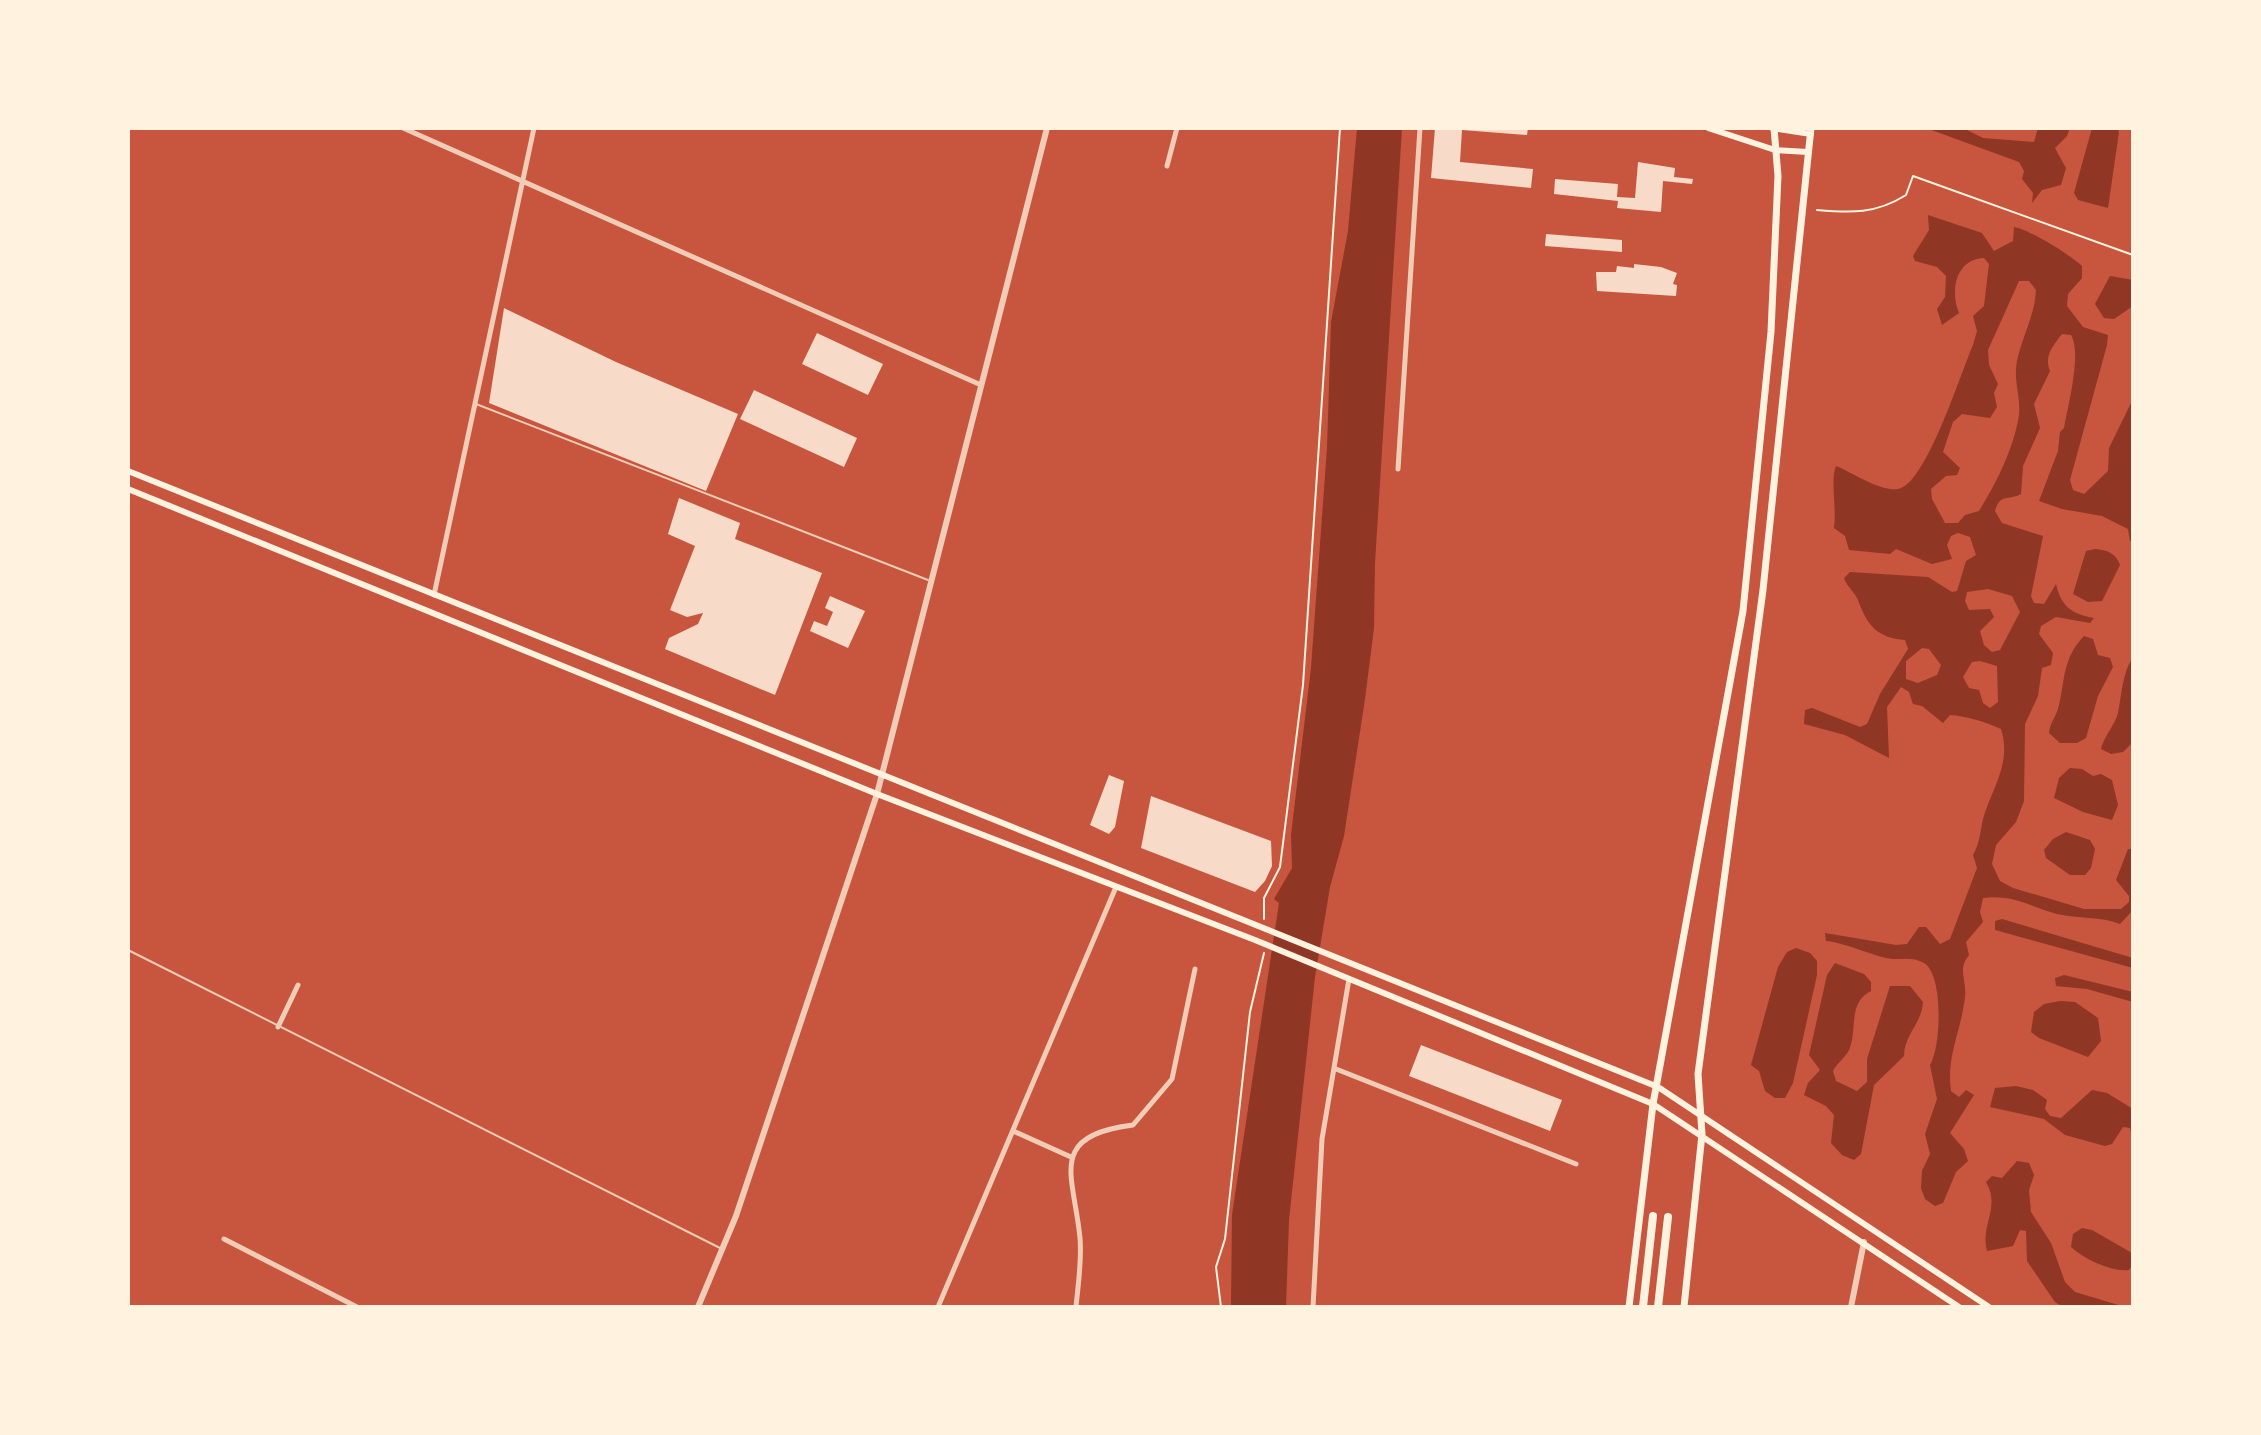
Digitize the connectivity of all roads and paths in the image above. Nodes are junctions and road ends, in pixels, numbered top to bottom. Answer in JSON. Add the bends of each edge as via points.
{"nodes":[{"id":1,"x":403,"y":128,"type":"edge"},
{"id":2,"x":534,"y":128,"type":"edge"},
{"id":3,"x":1047,"y":128,"type":"edge"},
{"id":4,"x":1177,"y":128,"type":"edge"},
{"id":5,"x":1340,"y":128,"type":"edge"},
{"id":6,"x":1420,"y":128,"type":"edge"},
{"id":7,"x":1708,"y":128,"type":"edge"},
{"id":8,"x":1773,"y":128,"type":"edge"},
{"id":9,"x":1811,"y":131,"type":"edge"},
{"id":10,"x":1775,"y":150,"type":"junction"},
{"id":11,"x":1808,"y":152,"type":"junction"},
{"id":12,"x":1167,"y":166,"type":"dead end"},
{"id":13,"x":522,"y":181,"type":"junction"},
{"id":14,"x":1817,"y":210,"type":"dead end"},
{"id":15,"x":2133,"y":255,"type":"edge"},
{"id":16,"x":981,"y":385,"type":"junction"},
{"id":17,"x":474,"y":403,"type":"junction"},
{"id":18,"x":1398,"y":469,"type":"dead end"},
{"id":19,"x":128,"y":471,"type":"edge"},
{"id":20,"x":128,"y":489,"type":"edge"},
{"id":21,"x":931,"y":581,"type":"junction"},
{"id":22,"x":434,"y":595,"type":"junction"},
{"id":23,"x":882,"y":776,"type":"junction"},
{"id":24,"x":877,"y":794,"type":"junction"},
{"id":25,"x":1116,"y":887,"type":"junction"},
{"id":26,"x":1260,"y":924,"type":"junction"},
{"id":27,"x":128,"y":950,"type":"edge"},
{"id":28,"x":1264,"y":952,"type":"dead end"},
{"id":29,"x":1195,"y":969,"type":"dead end"},
{"id":30,"x":1349,"y":979,"type":"junction"},
{"id":31,"x":298,"y":985,"type":"dead end"},
{"id":32,"x":278,"y":1027,"type":"junction"},
{"id":33,"x":1336,"y":1069,"type":"junction"},
{"id":34,"x":1658,"y":1087,"type":"junction"},
{"id":35,"x":1653,"y":1104,"type":"junction"},
{"id":36,"x":1703,"y":1116,"type":"junction"},
{"id":37,"x":1013,"y":1131,"type":"junction"},
{"id":38,"x":1702,"y":1134,"type":"junction"},
{"id":39,"x":1071,"y":1157,"type":"junction"},
{"id":40,"x":1576,"y":1164,"type":"dead end"},
{"id":41,"x":1653,"y":1216,"type":"dead end"},
{"id":42,"x":1668,"y":1217,"type":"dead end"},
{"id":43,"x":224,"y":1239,"type":"dead end"},
{"id":44,"x":1864,"y":1242,"type":"junction"},
{"id":45,"x":723,"y":1249,"type":"junction"},
{"id":46,"x":357,"y":1307,"type":"edge"},
{"id":47,"x":698,"y":1307,"type":"edge"},
{"id":48,"x":938,"y":1307,"type":"edge"},
{"id":49,"x":1076,"y":1307,"type":"edge"},
{"id":50,"x":1221,"y":1307,"type":"edge"},
{"id":51,"x":1313,"y":1307,"type":"edge"},
{"id":52,"x":1629,"y":1307,"type":"edge"},
{"id":53,"x":1643,"y":1307,"type":"edge"},
{"id":54,"x":1658,"y":1307,"type":"edge"},
{"id":55,"x":1684,"y":1307,"type":"edge"},
{"id":56,"x":1851,"y":1307,"type":"edge"},
{"id":57,"x":1959,"y":1307,"type":"edge"},
{"id":58,"x":1989,"y":1307,"type":"edge"}],
"edges":[{"from":1,"to":13,"type":"street"},
{"from":2,"to":13,"type":"street"},
{"from":3,"to":16,"type":"street"},
{"from":4,"to":12,"type":"street"},
{"from":5,"to":26,"type":"path","via":[[1303,685],[1280,867],[1264,898]]},
{"from":6,"to":18,"type":"street"},
{"from":7,"to":10,"type":"main road"},
{"from":8,"to":9,"type":"main road"},
{"from":8,"to":10,"type":"main road"},
{"from":9,"to":11,"type":"main road"},
{"from":10,"to":11,"type":"main road"},
{"from":10,"to":34,"type":"main road","via":[[1771,332],[1743,611]]},
{"from":11,"to":36,"type":"main road","via":[[1764,576],[1698,1074]]},
{"from":13,"to":16,"type":"street"},
{"from":13,"to":17,"type":"street"},
{"from":14,"to":15,"type":"path","via":[[1878,210],[1906,195],[1913,176]]},
{"from":16,"to":21,"type":"street"},
{"from":17,"to":21,"type":"lane"},
{"from":17,"to":22,"type":"street"},
{"from":19,"to":22,"type":"main road"},
{"from":20,"to":24,"type":"main road"},
{"from":21,"to":23,"type":"street"},
{"from":22,"to":23,"type":"main road"},
{"from":23,"to":24,"type":"street"},
{"from":23,"to":26,"type":"main road"},
{"from":24,"to":25,"type":"main road"},
{"from":24,"to":45,"type":"street"},
{"from":25,"to":30,"type":"main road"},
{"from":25,"to":37,"type":"street"},
{"from":26,"to":34,"type":"main road"},
{"from":27,"to":32,"type":"lane"},
{"from":28,"to":50,"type":"path","via":[[1250,1012],[1225,1239],[1216,1267]]},
{"from":29,"to":39,"type":"street","via":[[1172,1079],[1133,1125],[1103,1129]]},
{"from":30,"to":33,"type":"street"},
{"from":30,"to":35,"type":"main road"},
{"from":31,"to":32,"type":"street"},
{"from":32,"to":45,"type":"lane"},
{"from":33,"to":40,"type":"street"},
{"from":33,"to":51,"type":"street","via":[[1321,1151]]},
{"from":34,"to":35,"type":"main road"},
{"from":34,"to":36,"type":"main road"},
{"from":35,"to":38,"type":"main road"},
{"from":35,"to":52,"type":"main road"},
{"from":36,"to":38,"type":"main road"},
{"from":36,"to":58,"type":"main road"},
{"from":37,"to":39,"type":"street"},
{"from":37,"to":48,"type":"street"},
{"from":38,"to":44,"type":"main road"},
{"from":38,"to":55,"type":"main road"},
{"from":39,"to":49,"type":"street","via":[[1080,1243]]},
{"from":41,"to":53,"type":"highway"},
{"from":42,"to":54,"type":"highway"},
{"from":43,"to":46,"type":"street"},
{"from":44,"to":56,"type":"street"},
{"from":44,"to":57,"type":"main road"},
{"from":45,"to":47,"type":"street"}]}
